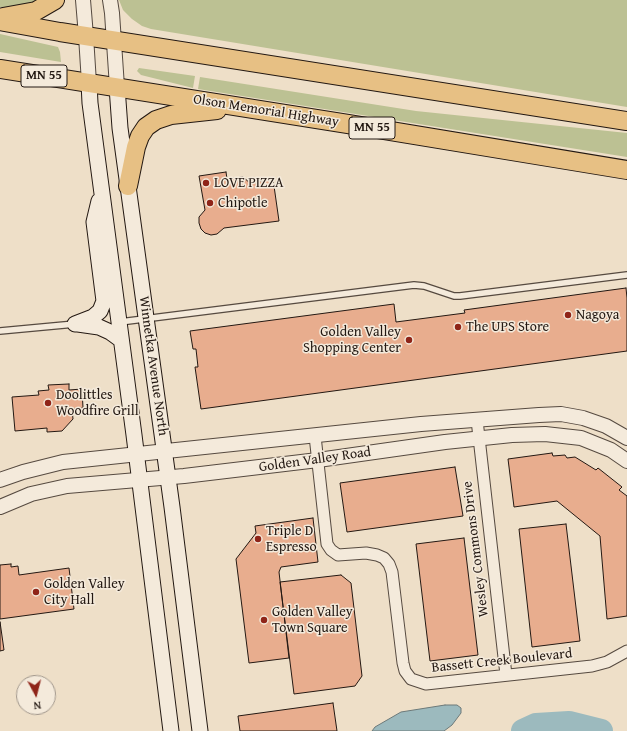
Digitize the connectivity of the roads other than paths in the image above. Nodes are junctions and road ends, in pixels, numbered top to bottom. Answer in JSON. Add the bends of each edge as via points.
{"nodes":[{"id":1,"x":55,"y":0,"type":"edge"},
{"id":2,"x":83,"y":0,"type":"edge"},
{"id":3,"x":110,"y":0,"type":"edge"},
{"id":4,"x":0,"y":18,"type":"edge"},
{"id":5,"x":0,"y":21,"type":"edge"},
{"id":6,"x":86,"y":36,"type":"junction"},
{"id":7,"x":114,"y":40,"type":"junction"},
{"id":8,"x":0,"y":69,"type":"edge"},
{"id":9,"x":88,"y":83,"type":"junction"},
{"id":10,"x":117,"y":87,"type":"junction"},
{"id":11,"x":239,"y":107,"type":"junction"},
{"id":12,"x":627,"y":121,"type":"edge"},
{"id":13,"x":627,"y":170,"type":"edge"},
{"id":14,"x":128,"y":186,"type":"junction"},
{"id":15,"x":101,"y":194,"type":"junction"},
{"id":16,"x":627,"y":275,"type":"edge"},
{"id":17,"x":146,"y":318,"type":"junction"},
{"id":18,"x":118,"y":322,"type":"junction"},
{"id":19,"x":75,"y":324,"type":"junction"},
{"id":20,"x":0,"y":331,"type":"edge"},
{"id":21,"x":121,"y":340,"type":"junction"},
{"id":22,"x":477,"y":420,"type":"junction"},
{"id":23,"x":315,"y":436,"type":"junction"},
{"id":24,"x":479,"y":438,"type":"junction"},
{"id":25,"x":627,"y":438,"type":"edge"},
{"id":26,"x":164,"y":452,"type":"junction"},
{"id":27,"x":136,"y":455,"type":"junction"},
{"id":28,"x":318,"y":460,"type":"junction"},
{"id":29,"x":627,"y":460,"type":"edge"},
{"id":30,"x":168,"y":478,"type":"junction"},
{"id":31,"x":139,"y":479,"type":"junction"},
{"id":32,"x":0,"y":480,"type":"edge"},
{"id":33,"x":0,"y":507,"type":"edge"},
{"id":34,"x":627,"y":650,"type":"edge"},
{"id":35,"x":506,"y":675,"type":"junction"},
{"id":36,"x":171,"y":731,"type":"edge"},
{"id":37,"x":200,"y":731,"type":"edge"}],
"edges":[{"from":1,"to":4,"type":"highway","via":[[36,11]]},
{"from":2,"to":6,"type":"street","name":"Winnetka Avenue North"},
{"from":3,"to":7,"type":"street","name":"Winnetka Avenue North"},
{"from":5,"to":6,"type":"highway"},
{"from":6,"to":7,"type":"highway"},
{"from":6,"to":9,"type":"street","name":"Winnetka Avenue North"},
{"from":7,"to":10,"type":"street","name":"Winnetka Avenue North"},
{"from":7,"to":12,"type":"highway"},
{"from":8,"to":9,"type":"highway","name":"Olson Memorial Highway","number":"MN 55"},
{"from":9,"to":10,"type":"highway","name":"Olson Memorial Highway","number":"MN 55"},
{"from":9,"to":15,"type":"main road","name":"Winnetka Avenue North"},
{"from":10,"to":11,"type":"highway","name":"Olson Memorial Highway","number":"MN 55"},
{"from":10,"to":14,"type":"main road","name":"Winnetka Avenue North"},
{"from":11,"to":13,"type":"highway","name":"Olson Memorial Highway","number":"MN 55"},
{"from":11,"to":14,"type":"highway","via":[[171,115],[150,123],[140,136],[136,147]]},
{"from":14,"to":17,"type":"main road","name":"Winnetka Avenue North"},
{"from":15,"to":18,"type":"main road","name":"Winnetka Avenue North"},
{"from":15,"to":19,"type":"main road","via":[[94,222],[104,301],[100,311],[93,317]]},
{"from":16,"to":17,"type":"lane","via":[[460,296],[414,285]]},
{"from":17,"to":18,"type":"lane"},
{"from":17,"to":26,"type":"main road","name":"Winnetka Avenue North"},
{"from":18,"to":21,"type":"main road","name":"Winnetka Avenue North"},
{"from":19,"to":20,"type":"lane"},
{"from":19,"to":21,"type":"main road","via":[[99,327]]},
{"from":21,"to":27,"type":"main road","name":"Winnetka Avenue North"},
{"from":22,"to":23,"type":"street","name":"Golden Valley Road"},
{"from":22,"to":24,"type":"street","name":"Wesley Commons Drive"},
{"from":22,"to":25,"type":"street","name":"Golden Valley Road","via":[[561,414],[606,426]]},
{"from":23,"to":26,"type":"street","name":"Golden Valley Road"},
{"from":23,"to":28,"type":"street","name":"Bassett Creek Boulevard"},
{"from":24,"to":28,"type":"street","name":"Golden Valley Road"},
{"from":24,"to":29,"type":"street","name":"Golden Valley Road","via":[[563,435],[594,442]]},
{"from":24,"to":35,"type":"street","name":"Wesley Commons Drive"},
{"from":26,"to":27,"type":"street","name":"Golden Valley Road"},
{"from":26,"to":30,"type":"main road","name":"Winnetka Avenue North"},
{"from":27,"to":31,"type":"main road","name":"Winnetka Avenue North"},
{"from":27,"to":32,"type":"street","name":"Golden Valley Road","via":[[63,462]]},
{"from":28,"to":30,"type":"street","name":"Golden Valley Road"},
{"from":28,"to":35,"type":"street","name":"Bassett Creek Boulevard","via":[[327,544],[331,550],[338,555],[377,555],[389,564],[403,663],[411,679],[426,684]]},
{"from":30,"to":31,"type":"street","name":"Golden Valley Road"},
{"from":30,"to":37,"type":"main road","name":"Winnetka Avenue North"},
{"from":31,"to":33,"type":"street","name":"Golden Valley Road","via":[[66,486],[31,494]]},
{"from":31,"to":36,"type":"main road","name":"Winnetka Avenue North"},
{"from":34,"to":35,"type":"street","name":"Bassett Creek Boulevard","via":[[607,662],[592,666]]}]}
